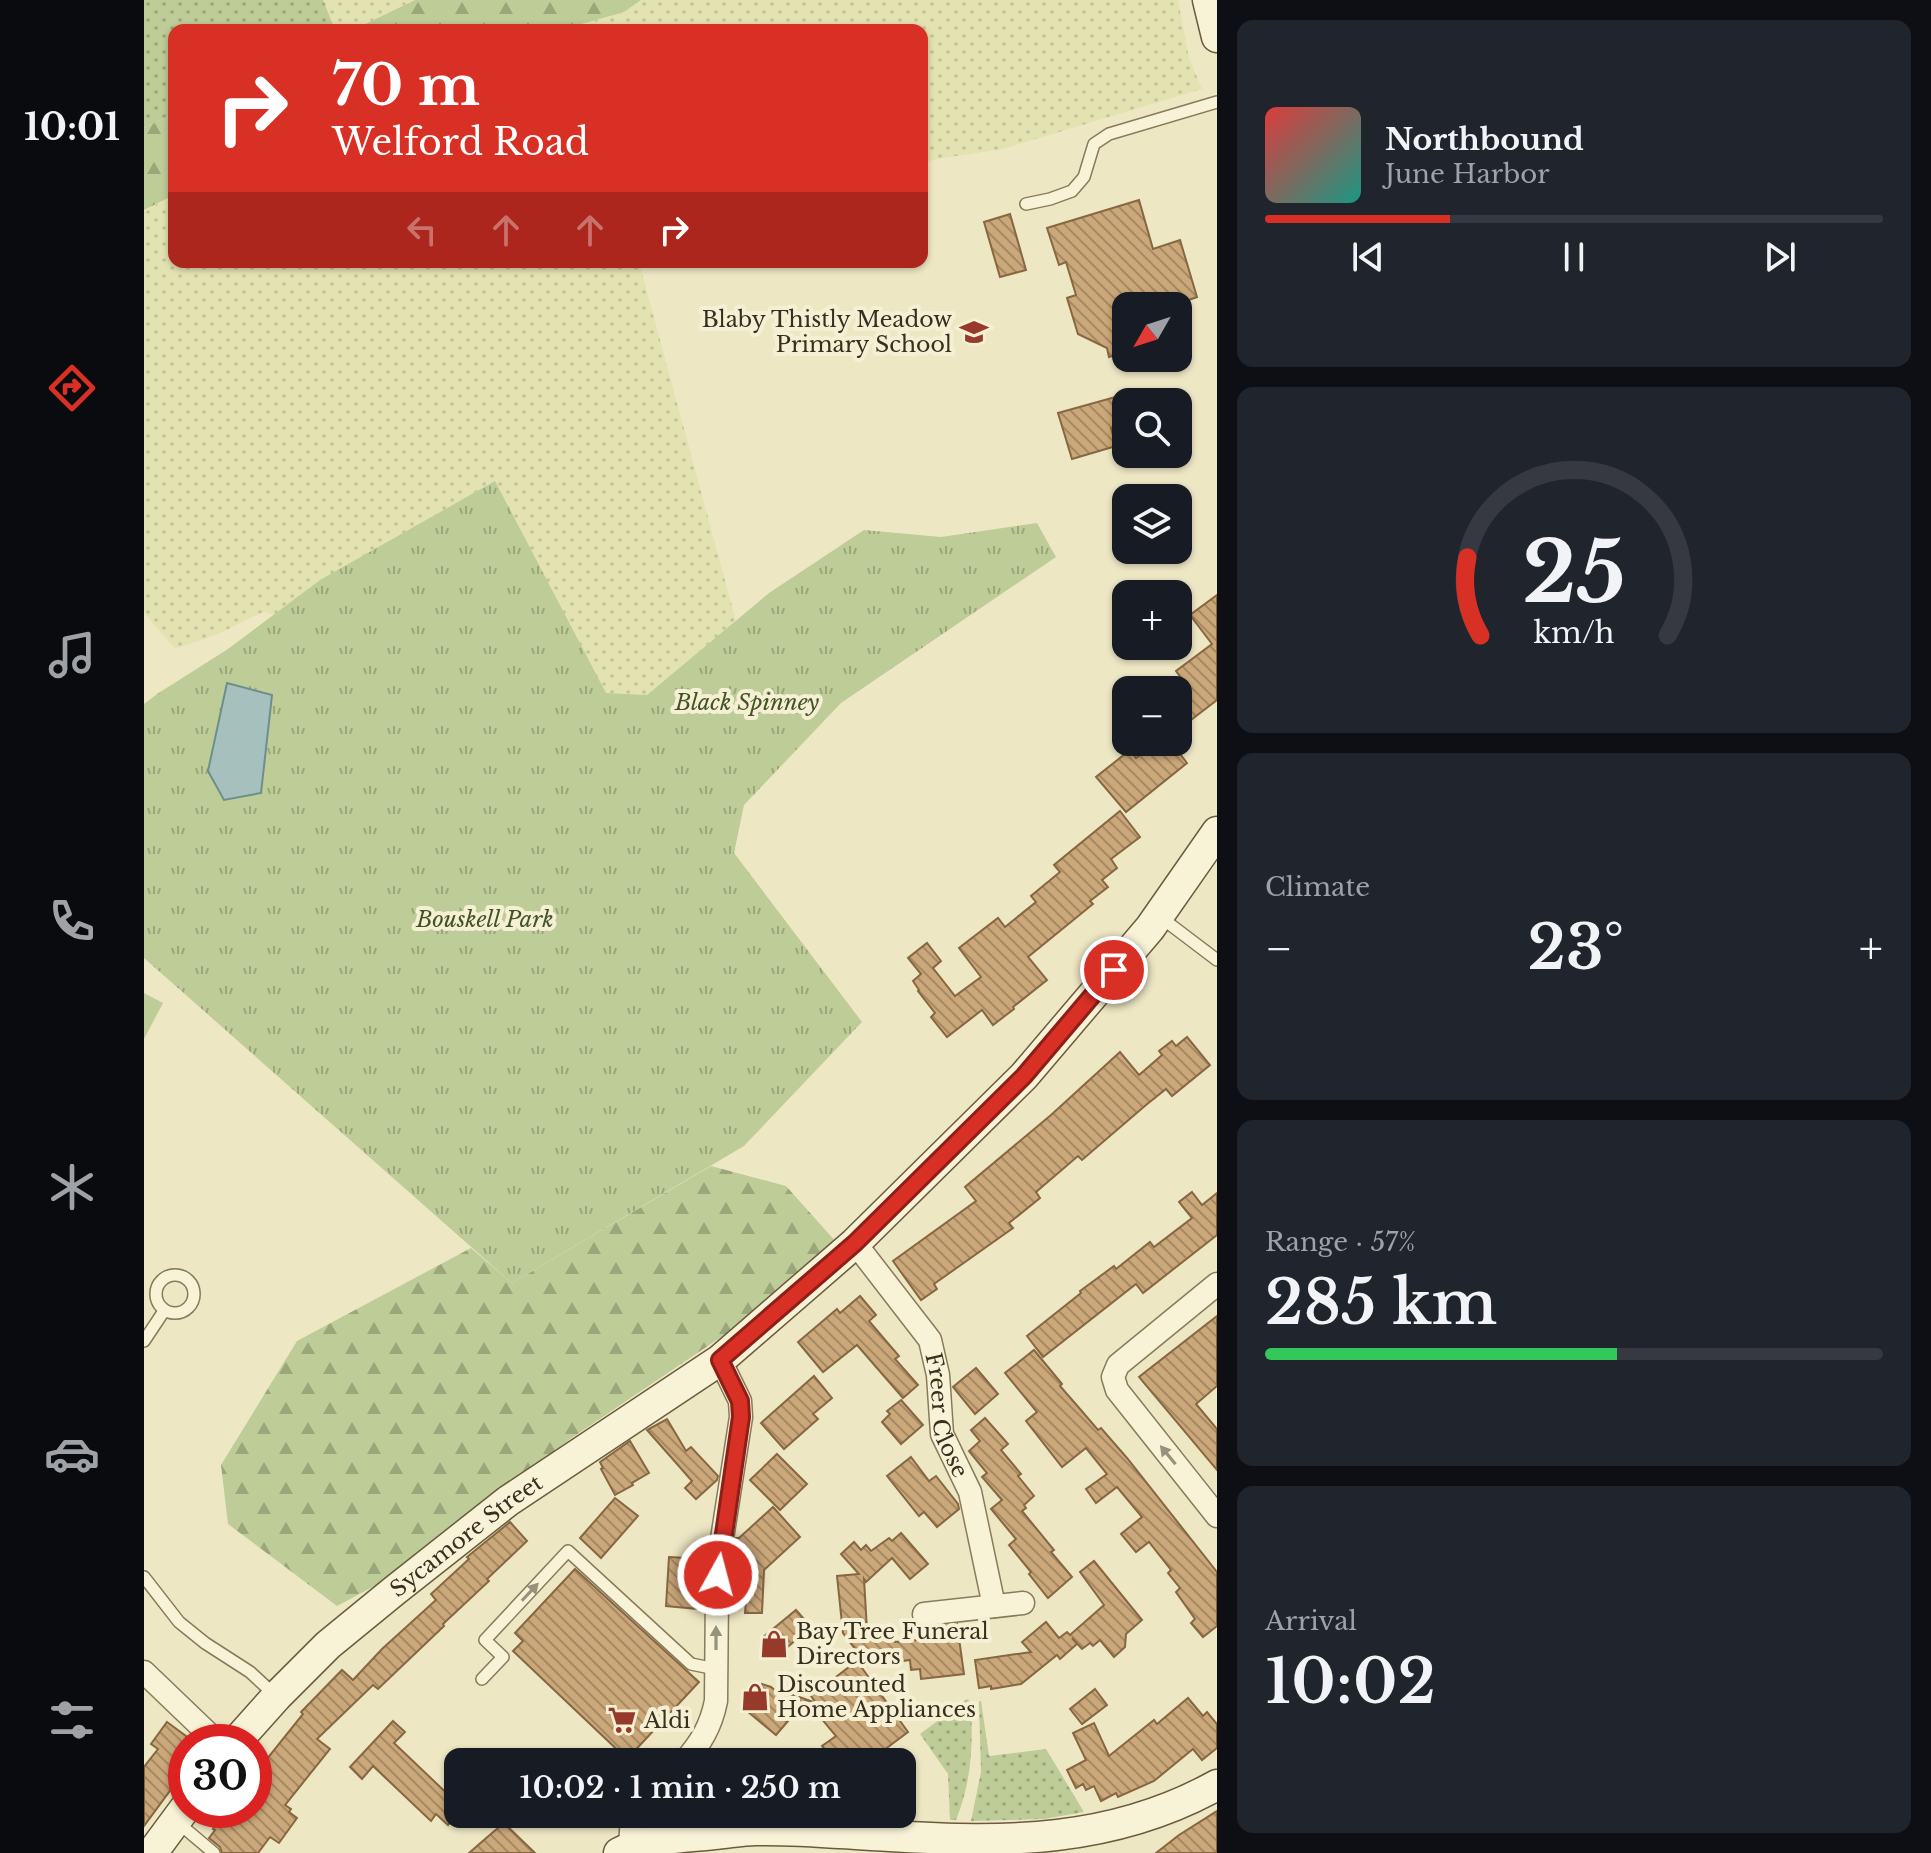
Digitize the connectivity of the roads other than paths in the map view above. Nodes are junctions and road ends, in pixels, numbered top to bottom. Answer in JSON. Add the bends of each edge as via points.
{"nodes":[{"id":1,"x":1208,"y":0,"type":"edge"},
{"id":2,"x":1217,"y":37,"type":"edge"},
{"id":3,"x":1217,"y":102,"type":"edge"},
{"id":4,"x":1026,"y":204,"type":"dead end"},
{"id":5,"x":1217,"y":832,"type":"edge"},
{"id":6,"x":1159,"y":916,"type":"junction"},
{"id":7,"x":1217,"y":960,"type":"edge"},
{"id":8,"x":855,"y":1243,"type":"junction"},
{"id":9,"x":1217,"y":1284,"type":"edge"},
{"id":10,"x":164,"y":1311,"type":"dead end"},
{"id":11,"x":144,"y":1341,"type":"edge"},
{"id":12,"x":720,"y":1360,"type":"junction"},
{"id":13,"x":1217,"y":1516,"type":"edge"},
{"id":14,"x":144,"y":1577,"type":"edge"},
{"id":15,"x":1023,"y":1603,"type":"dead end"},
{"id":16,"x":994,"y":1606,"type":"junction"},
{"id":17,"x":924,"y":1614,"type":"dead end"},
{"id":18,"x":716,"y":1669,"type":"junction"},
{"id":19,"x":144,"y":1672,"type":"edge"},
{"id":20,"x":482,"y":1679,"type":"dead end"},
{"id":21,"x":277,"y":1696,"type":"junction"},
{"id":22,"x":198,"y":1724,"type":"edge"},
{"id":23,"x":252,"y":1724,"type":"edge"},
{"id":24,"x":695,"y":1748,"type":"edge"},
{"id":25,"x":1217,"y":1785,"type":"edge"},
{"id":26,"x":171,"y":1828,"type":"edge"},
{"id":27,"x":193,"y":1828,"type":"edge"},
{"id":28,"x":629,"y":1828,"type":"edge"},
{"id":29,"x":981,"y":1846,"type":"edge"},
{"id":30,"x":625,"y":1850,"type":"edge"},
{"id":31,"x":152,"y":1853,"type":"edge"},
{"id":32,"x":214,"y":1853,"type":"edge"}],
"edges":[{"from":1,"to":2,"type":"street"},
{"from":3,"to":4,"type":"lane","via":[[1109,134],[1094,144],[1084,177],[1072,191]]},
{"from":5,"to":6,"type":"street","name":"Sycamore Street"},
{"from":6,"to":7,"type":"lane"},
{"from":6,"to":8,"type":"street","name":"Sycamore Street","via":[[1024,1076]]},
{"from":8,"to":12,"type":"street","name":"Sycamore Street"},
{"from":8,"to":16,"type":"street","name":"Freer Close","via":[[930,1340],[942,1434],[970,1492]]},
{"from":13,"to":9,"type":"street","one_way":true,"via":[[1117,1390],[1113,1377],[1118,1365]]},
{"from":10,"to":11,"type":"lane"},
{"from":18,"to":12,"type":"street","one_way":true,"via":[[719,1558],[741,1417],[740,1401]]},
{"from":12,"to":21,"type":"street","name":"Sycamore Street","via":[[508,1501],[328,1645]]},
{"from":14,"to":21,"type":"lane","via":[[179,1622]]},
{"from":15,"to":16,"type":"street"},
{"from":16,"to":17,"type":"street"},
{"from":20,"to":18,"type":"lane","one_way":true,"via":[[503,1657],[485,1640],[568,1551],[691,1664]]},
{"from":18,"to":24,"type":"street","via":[[713,1718]]},
{"from":19,"to":22,"type":"street"},
{"from":21,"to":23,"type":"street","name":"Sycamore Street"},
{"from":25,"to":29,"type":"street","via":[[1170,1809],[1122,1824]]},
{"from":26,"to":31,"type":"street"},
{"from":27,"to":32,"type":"lane"},
{"from":28,"to":30,"type":"street"},
{"from":29,"to":30,"type":"street","via":[[753,1830],[709,1839],[657,1839]]}]}
